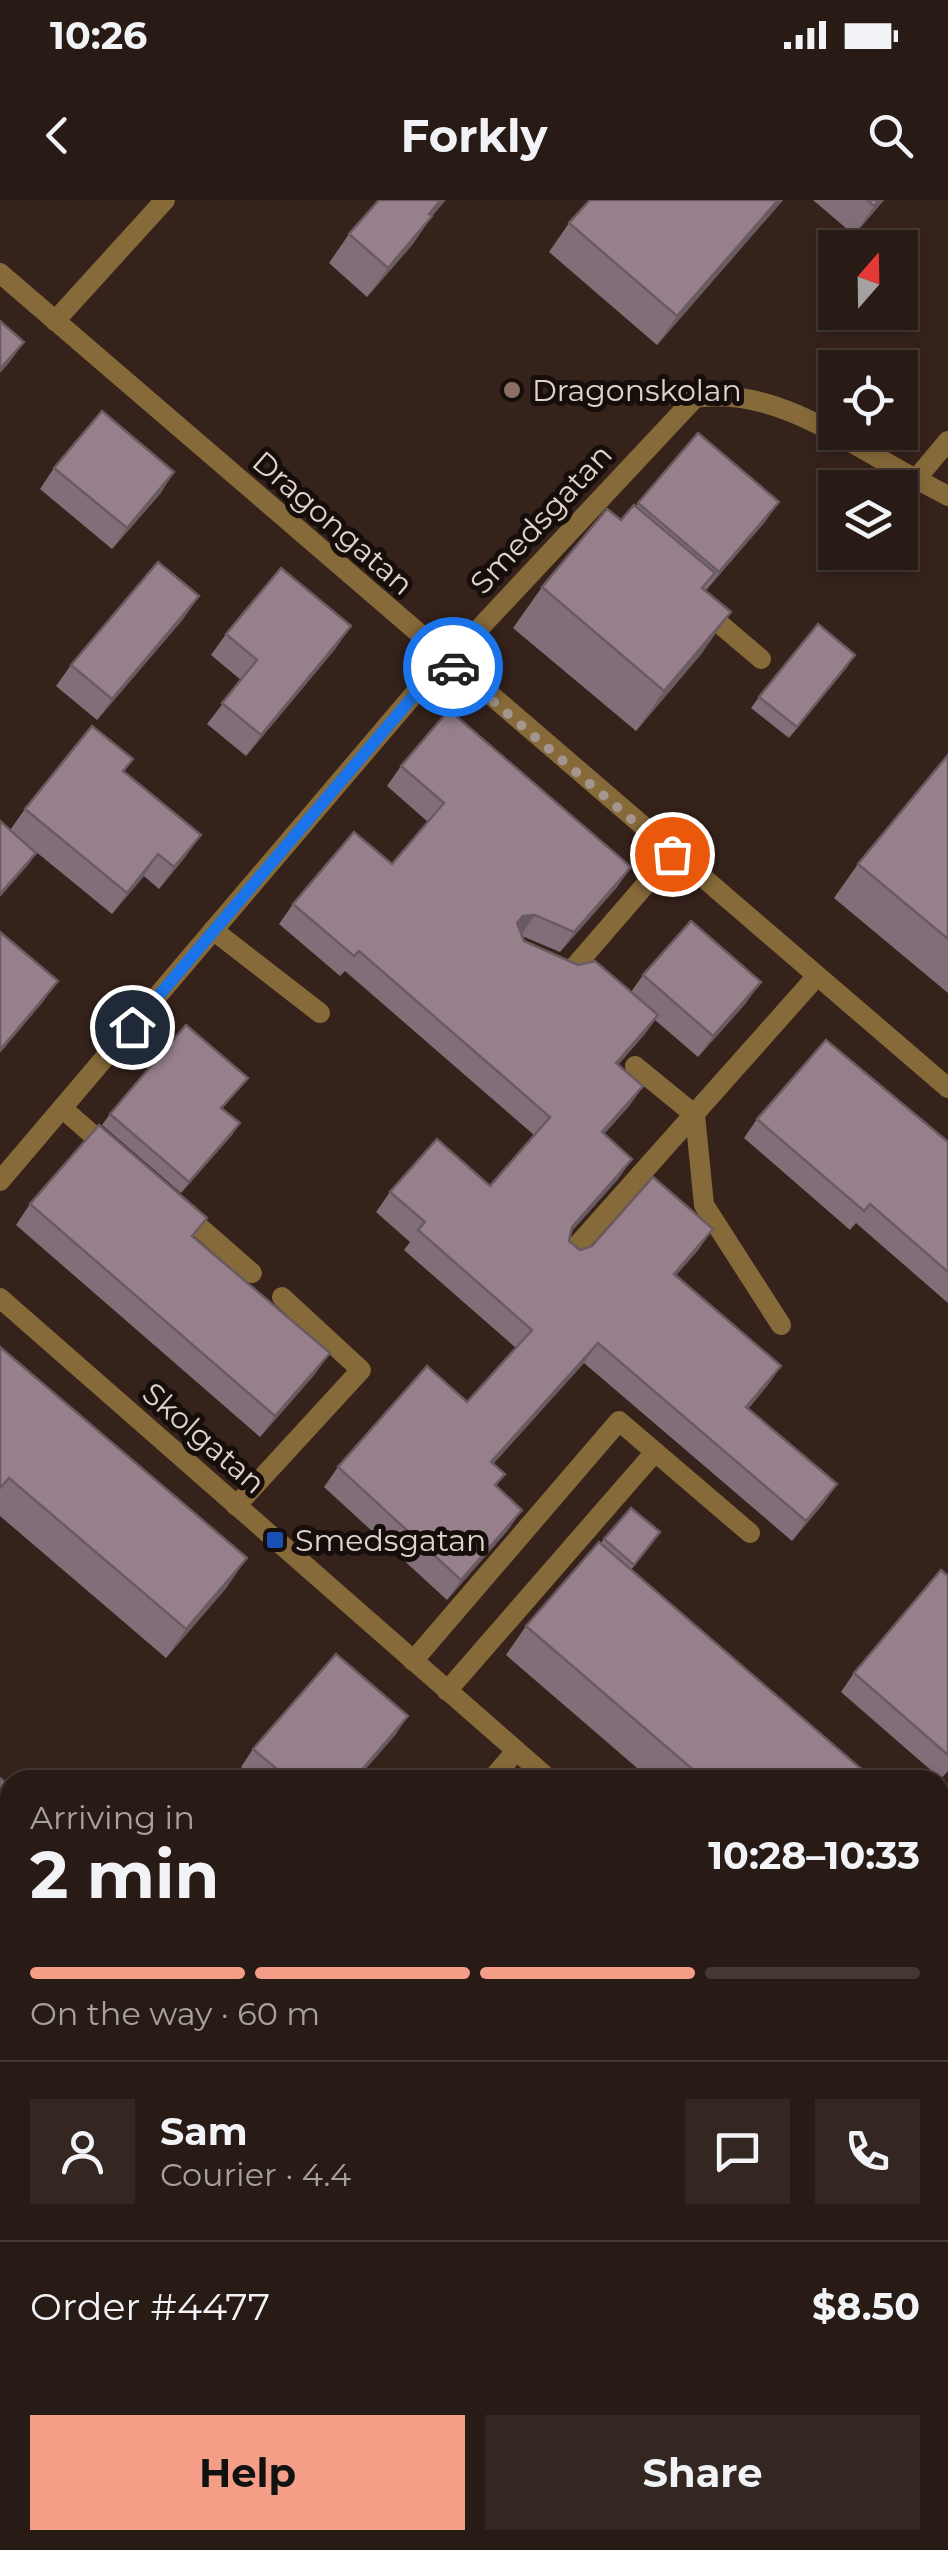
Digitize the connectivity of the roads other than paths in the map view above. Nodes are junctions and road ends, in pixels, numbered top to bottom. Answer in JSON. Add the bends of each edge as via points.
{"nodes":[{"id":1,"x":165,"y":200,"type":"edge"},
{"id":2,"x":0,"y":273,"type":"edge"},
{"id":3,"x":55,"y":321,"type":"junction"},
{"id":4,"x":948,"y":441,"type":"edge"},
{"id":5,"x":899,"y":470,"type":"edge"},
{"id":6,"x":918,"y":477,"type":"edge"},
{"id":7,"x":918,"y":480,"type":"edge"},
{"id":8,"x":948,"y":496,"type":"edge"},
{"id":9,"x":689,"y":598,"type":"edge"},
{"id":10,"x":444,"y":660,"type":"junction"},
{"id":11,"x":761,"y":660,"type":"dead end"},
{"id":12,"x":672,"y":854,"type":"junction"},
{"id":13,"x":214,"y":930,"type":"junction"},
{"id":14,"x":534,"y":956,"type":"edge"},
{"id":15,"x":817,"y":976,"type":"junction"},
{"id":16,"x":320,"y":1013,"type":"dead end"},
{"id":17,"x":635,"y":1066,"type":"edge"},
{"id":18,"x":948,"y":1088,"type":"edge"},
{"id":19,"x":62,"y":1108,"type":"junction"},
{"id":20,"x":695,"y":1115,"type":"junction"},
{"id":21,"x":131,"y":1168,"type":"edge"},
{"id":22,"x":0,"y":1181,"type":"edge"},
{"id":23,"x":158,"y":1192,"type":"edge"},
{"id":24,"x":568,"y":1256,"type":"edge"},
{"id":25,"x":252,"y":1273,"type":"dead end"},
{"id":26,"x":282,"y":1297,"type":"dead end"},
{"id":27,"x":0,"y":1298,"type":"edge"},
{"id":28,"x":781,"y":1325,"type":"dead end"},
{"id":29,"x":656,"y":1452,"type":"junction"},
{"id":30,"x":236,"y":1506,"type":"junction"},
{"id":31,"x":750,"y":1533,"type":"dead end"},
{"id":32,"x":413,"y":1662,"type":"junction"},
{"id":33,"x":448,"y":1692,"type":"junction"},
{"id":34,"x":516,"y":1751,"type":"junction"},
{"id":35,"x":500,"y":1770,"type":"edge"},
{"id":36,"x":538,"y":1770,"type":"edge"}],
"edges":[{"from":1,"to":3,"type":"street"},
{"from":2,"to":3,"type":"street","name":"Dragongatan"},
{"from":3,"to":10,"type":"street","name":"Dragongatan"},
{"from":4,"to":6,"type":"street"},
{"from":5,"to":10,"type":"street","name":"Smedsgatan","via":[[764,400],[695,398],[596,520]]},
{"from":7,"to":8,"type":"street","name":"Smedsgatan"},
{"from":9,"to":11,"type":"street"},
{"from":10,"to":12,"type":"street","name":"Dragongatan"},
{"from":10,"to":13,"type":"street","name":"Smedsgatan"},
{"from":12,"to":14,"type":"street","via":[[570,972]]},
{"from":12,"to":15,"type":"street","name":"Dragongatan"},
{"from":13,"to":16,"type":"street"},
{"from":13,"to":19,"type":"street","name":"Smedsgatan"},
{"from":15,"to":18,"type":"street","name":"Dragongatan"},
{"from":15,"to":20,"type":"street"},
{"from":17,"to":20,"type":"street"},
{"from":19,"to":21,"type":"street"},
{"from":19,"to":22,"type":"street","name":"Smedsgatan"},
{"from":20,"to":24,"type":"street"},
{"from":20,"to":28,"type":"street","via":[[704,1205]]},
{"from":23,"to":25,"type":"street"},
{"from":26,"to":30,"type":"street","via":[[361,1370]]},
{"from":27,"to":30,"type":"street","name":"Skolgatan"},
{"from":29,"to":31,"type":"street"},
{"from":29,"to":32,"type":"street","via":[[619,1421]]},
{"from":29,"to":33,"type":"street","via":[[579,1554]]},
{"from":30,"to":32,"type":"street","name":"Skolgatan"},
{"from":32,"to":33,"type":"street","name":"Skolgatan"},
{"from":33,"to":34,"type":"street","name":"Skolgatan"},
{"from":34,"to":35,"type":"street"},
{"from":34,"to":36,"type":"street","name":"Skolgatan"}]}
